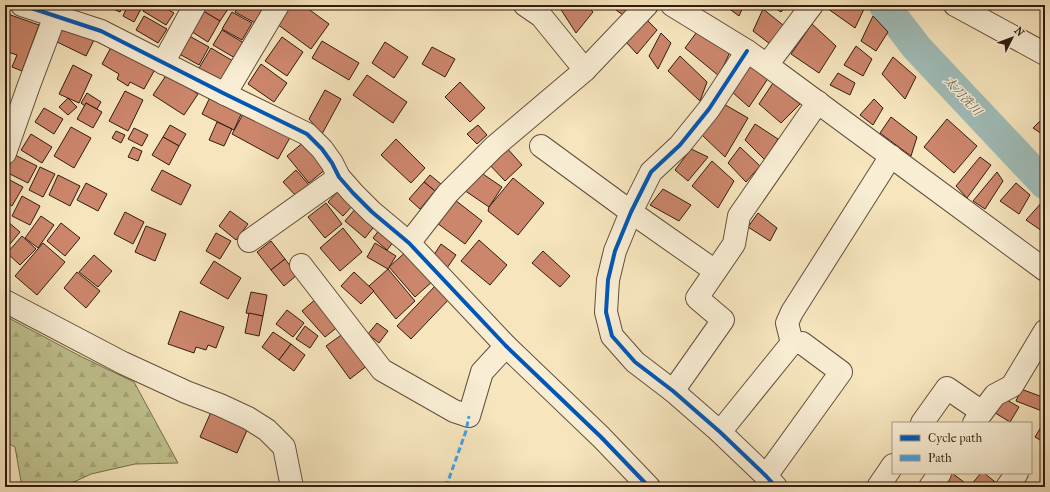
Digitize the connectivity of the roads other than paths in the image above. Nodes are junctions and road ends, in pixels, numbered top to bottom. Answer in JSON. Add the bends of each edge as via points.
{"nodes":[{"id":1,"x":22,"y":5,"type":"edge"},
{"id":2,"x":195,"y":5,"type":"edge"},
{"id":3,"x":278,"y":5,"type":"edge"},
{"id":4,"x":525,"y":5,"type":"edge"},
{"id":5,"x":647,"y":5,"type":"edge"},
{"id":6,"x":672,"y":5,"type":"edge"},
{"id":7,"x":812,"y":5,"type":"edge"},
{"id":8,"x":954,"y":5,"type":"edge"},
{"id":9,"x":55,"y":16,"type":"junction"},
{"id":10,"x":747,"y":51,"type":"junction"},
{"id":11,"x":1045,"y":54,"type":"edge"},
{"id":12,"x":163,"y":62,"type":"junction"},
{"id":13,"x":767,"y":64,"type":"junction"},
{"id":14,"x":585,"y":70,"type":"junction"},
{"id":15,"x":225,"y":94,"type":"junction"},
{"id":16,"x":818,"y":102,"type":"junction"},
{"id":17,"x":541,"y":146,"type":"dead end"},
{"id":18,"x":5,"y":154,"type":"edge"},
{"id":19,"x":891,"y":156,"type":"junction"},
{"id":20,"x":339,"y":178,"type":"junction"},
{"id":21,"x":631,"y":212,"type":"junction"},
{"id":22,"x":249,"y":241,"type":"dead end"},
{"id":23,"x":409,"y":243,"type":"junction"},
{"id":24,"x":302,"y":265,"type":"dead end"},
{"id":25,"x":715,"y":270,"type":"junction"},
{"id":26,"x":1045,"y":270,"type":"edge"},
{"id":27,"x":5,"y":301,"type":"edge"},
{"id":28,"x":1045,"y":331,"type":"edge"},
{"id":29,"x":792,"y":343,"type":"junction"},
{"id":30,"x":506,"y":346,"type":"junction"},
{"id":31,"x":673,"y":391,"type":"junction"},
{"id":32,"x":978,"y":417,"type":"edge"},
{"id":33,"x":923,"y":422,"type":"edge"},
{"id":34,"x":720,"y":432,"type":"junction"},
{"id":35,"x":892,"y":466,"type":"edge"},
{"id":36,"x":939,"y":474,"type":"edge"},
{"id":37,"x":1015,"y":474,"type":"edge"},
{"id":38,"x":771,"y":482,"type":"edge"},
{"id":39,"x":292,"y":487,"type":"edge"},
{"id":40,"x":649,"y":487,"type":"edge"},
{"id":41,"x":878,"y":487,"type":"edge"},
{"id":42,"x":930,"y":487,"type":"edge"},
{"id":43,"x":1007,"y":487,"type":"edge"}],
"edges":[{"from":1,"to":9,"type":"street"},
{"from":2,"to":12,"type":"street"},
{"from":3,"to":15,"type":"street"},
{"from":4,"to":14,"type":"street","via":[[541,16]]},
{"from":5,"to":14,"type":"street"},
{"from":6,"to":10,"type":"street"},
{"from":7,"to":13,"type":"street"},
{"from":8,"to":11,"type":"street"},
{"from":9,"to":12,"type":"street","via":[[101,31]]},
{"from":9,"to":18,"type":"street"},
{"from":10,"to":13,"type":"street"},
{"from":10,"to":21,"type":"street","via":[[709,109],[680,145],[651,172]]},
{"from":12,"to":15,"type":"street"},
{"from":13,"to":16,"type":"street"},
{"from":14,"to":23,"type":"street","via":[[494,147],[448,193]]},
{"from":15,"to":20,"type":"street","via":[[307,134],[322,149]]},
{"from":16,"to":19,"type":"street"},
{"from":16,"to":25,"type":"street","via":[[739,216],[734,244]]},
{"from":17,"to":21,"type":"street"},
{"from":19,"to":26,"type":"street"},
{"from":19,"to":29,"type":"street","via":[[786,323]]},
{"from":20,"to":22,"type":"street"},
{"from":20,"to":23,"type":"street","via":[[372,212]]},
{"from":21,"to":25,"type":"street"},
{"from":21,"to":31,"type":"street","via":[[615,252],[608,280],[606,312],[612,336],[635,362]]},
{"from":23,"to":30,"type":"street"},
{"from":24,"to":30,"type":"street","via":[[382,370],[454,411],[468,416],[482,372]]},
{"from":25,"to":31,"type":"street","via":[[697,298],[723,320]]},
{"from":27,"to":39,"type":"street","via":[[123,363],[248,418],[267,430],[284,447]]},
{"from":28,"to":32,"type":"street","via":[[1012,386],[995,395]]},
{"from":29,"to":34,"type":"street"},
{"from":29,"to":38,"type":"street","via":[[802,343],[841,372]]},
{"from":30,"to":40,"type":"street"},
{"from":31,"to":34,"type":"street"},
{"from":32,"to":33,"type":"street","via":[[946,388]]},
{"from":34,"to":38,"type":"street"},
{"from":35,"to":41,"type":"street"},
{"from":36,"to":42,"type":"street"},
{"from":37,"to":43,"type":"street"}]}
